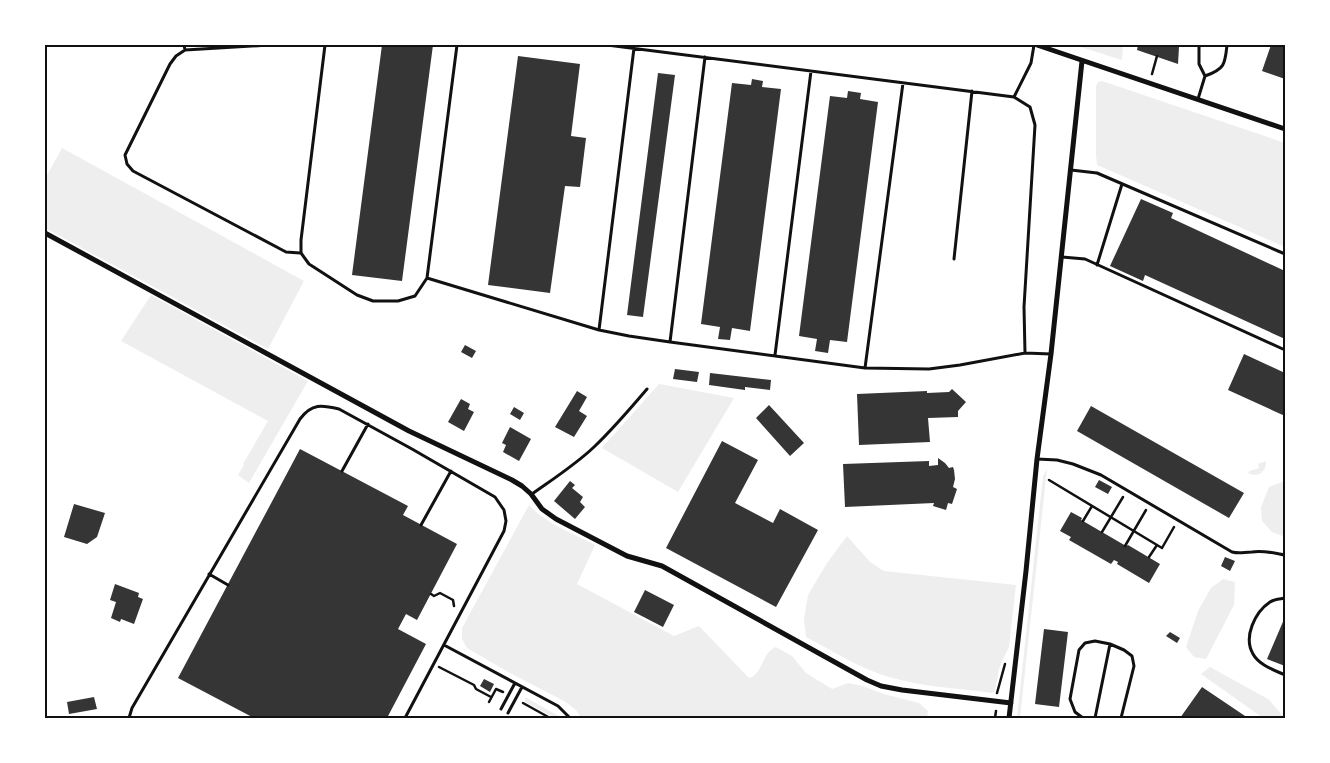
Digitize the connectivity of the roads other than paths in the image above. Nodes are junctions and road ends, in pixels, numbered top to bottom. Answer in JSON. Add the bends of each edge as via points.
{"nodes":[{"id":1,"x":184,"y":45,"type":"edge"},
{"id":2,"x":269,"y":45,"type":"edge"},
{"id":3,"x":325,"y":45,"type":"edge"},
{"id":4,"x":457,"y":45,"type":"edge"},
{"id":5,"x":607,"y":45,"type":"edge"},
{"id":6,"x":1035,"y":45,"type":"edge"},
{"id":7,"x":1199,"y":45,"type":"edge"},
{"id":8,"x":1227,"y":45,"type":"edge"},
{"id":9,"x":634,"y":48,"type":"junction"},
{"id":10,"x":185,"y":50,"type":"junction"},
{"id":11,"x":705,"y":57,"type":"junction"},
{"id":12,"x":1082,"y":61,"type":"junction"},
{"id":13,"x":811,"y":71,"type":"junction"},
{"id":14,"x":1205,"y":76,"type":"junction"},
{"id":15,"x":903,"y":82,"type":"junction"},
{"id":16,"x":972,"y":91,"type":"junction"},
{"id":17,"x":1014,"y":97,"type":"junction"},
{"id":18,"x":1198,"y":99,"type":"junction"},
{"id":19,"x":1285,"y":129,"type":"edge"},
{"id":20,"x":1071,"y":170,"type":"junction"},
{"id":21,"x":1122,"y":184,"type":"junction"},
{"id":22,"x":45,"y":233,"type":"edge"},
{"id":23,"x":300,"y":253,"type":"junction"},
{"id":24,"x":1285,"y":254,"type":"edge"},
{"id":25,"x":1062,"y":257,"type":"junction"},
{"id":26,"x":954,"y":260,"type":"dead end"},
{"id":27,"x":1097,"y":265,"type":"junction"},
{"id":28,"x":427,"y":278,"type":"junction"},
{"id":29,"x":599,"y":330,"type":"junction"},
{"id":30,"x":670,"y":342,"type":"junction"},
{"id":31,"x":1285,"y":350,"type":"edge"},
{"id":32,"x":1025,"y":353,"type":"junction"},
{"id":33,"x":1051,"y":354,"type":"junction"},
{"id":34,"x":775,"y":355,"type":"junction"},
{"id":35,"x":865,"y":368,"type":"junction"},
{"id":36,"x":647,"y":389,"type":"dead end"},
{"id":37,"x":368,"y":424,"type":"junction"},
{"id":38,"x":1037,"y":459,"type":"junction"},
{"id":39,"x":342,"y":471,"type":"dead end"},
{"id":40,"x":450,"y":471,"type":"junction"},
{"id":41,"x":531,"y":494,"type":"junction"},
{"id":42,"x":421,"y":525,"type":"dead end"},
{"id":43,"x":1285,"y":555,"type":"edge"},
{"id":44,"x":209,"y":574,"type":"junction"},
{"id":45,"x":228,"y":585,"type":"dead end"},
{"id":46,"x":1285,"y":598,"type":"edge"},
{"id":47,"x":1110,"y":644,"type":"junction"},
{"id":48,"x":444,"y":645,"type":"junction"},
{"id":49,"x":1285,"y":675,"type":"edge"},
{"id":50,"x":515,"y":683,"type":"junction"},
{"id":51,"x":522,"y":687,"type":"junction"},
{"id":52,"x":1011,"y":703,"type":"junction"},
{"id":53,"x":501,"y":709,"type":"dead end"},
{"id":54,"x":508,"y":713,"type":"dead end"},
{"id":55,"x":129,"y":718,"type":"edge"},
{"id":56,"x":404,"y":718,"type":"edge"},
{"id":57,"x":570,"y":718,"type":"edge"},
{"id":58,"x":1009,"y":718,"type":"edge"},
{"id":59,"x":1083,"y":718,"type":"edge"},
{"id":60,"x":1095,"y":718,"type":"edge"},
{"id":61,"x":1122,"y":718,"type":"edge"}],
"edges":[{"from":1,"to":10,"type":"lane"},
{"from":2,"to":10,"type":"lane"},
{"from":3,"to":23,"type":"lane"},
{"from":4,"to":28,"type":"lane"},
{"from":5,"to":9,"type":"lane"},
{"from":6,"to":12,"type":"street"},
{"from":6,"to":17,"type":"lane","via":[[1031,63]]},
{"from":7,"to":14,"type":"lane","via":[[1198,64]]},
{"from":8,"to":14,"type":"lane","via":[[1224,65]]},
{"from":9,"to":11,"type":"lane"},
{"from":9,"to":29,"type":"lane"},
{"from":10,"to":23,"type":"lane","via":[[170,64],[125,155],[127,164],[133,171],[286,252]]},
{"from":11,"to":13,"type":"lane"},
{"from":11,"to":30,"type":"lane"},
{"from":12,"to":18,"type":"street"},
{"from":12,"to":20,"type":"street"},
{"from":13,"to":15,"type":"lane"},
{"from":13,"to":34,"type":"lane"},
{"from":14,"to":18,"type":"lane"},
{"from":15,"to":16,"type":"lane"},
{"from":15,"to":35,"type":"lane"},
{"from":16,"to":17,"type":"lane"},
{"from":16,"to":26,"type":"lane"},
{"from":17,"to":32,"type":"lane","via":[[1030,107],[1034,124],[1024,307]]},
{"from":18,"to":19,"type":"street"},
{"from":20,"to":21,"type":"lane","via":[[1097,173]]},
{"from":20,"to":25,"type":"street"},
{"from":21,"to":24,"type":"lane"},
{"from":21,"to":27,"type":"lane"},
{"from":22,"to":41,"type":"street","via":[[409,430],[512,480]]},
{"from":23,"to":28,"type":"lane","via":[[309,264],[357,295],[373,301],[398,301],[415,296]]},
{"from":25,"to":27,"type":"lane","via":[[1085,259]]},
{"from":25,"to":33,"type":"street"},
{"from":27,"to":31,"type":"lane"},
{"from":28,"to":29,"type":"lane"},
{"from":29,"to":30,"type":"lane"},
{"from":30,"to":34,"type":"lane"},
{"from":32,"to":33,"type":"lane"},
{"from":32,"to":35,"type":"lane","via":[[929,369]]},
{"from":33,"to":38,"type":"street"},
{"from":34,"to":35,"type":"lane"},
{"from":36,"to":41,"type":"lane","via":[[594,447]]},
{"from":37,"to":39,"type":"lane"},
{"from":37,"to":40,"type":"lane"},
{"from":37,"to":44,"type":"lane","via":[[327,406],[316,406],[304,413]]},
{"from":38,"to":43,"type":"lane","via":[[1057,460],[1101,475],[1232,552]]},
{"from":38,"to":52,"type":"street"},
{"from":40,"to":42,"type":"lane"},
{"from":40,"to":48,"type":"lane","via":[[495,497],[504,510],[506,521],[504,531]]},
{"from":41,"to":52,"type":"street","via":[[542,509],[556,519],[627,556],[662,566],[867,680],[902,690]]},
{"from":44,"to":45,"type":"lane"},
{"from":44,"to":55,"type":"lane"},
{"from":46,"to":49,"type":"lane","via":[[1271,601],[1257,615],[1250,632],[1252,652],[1257,659]]},
{"from":47,"to":59,"type":"lane","via":[[1095,641],[1085,643],[1079,650],[1070,699],[1075,712]]},
{"from":47,"to":60,"type":"lane"},
{"from":47,"to":61,"type":"lane","via":[[1132,656],[1134,666]]},
{"from":48,"to":50,"type":"lane"},
{"from":48,"to":56,"type":"lane"},
{"from":50,"to":51,"type":"lane"},
{"from":50,"to":53,"type":"lane"},
{"from":51,"to":54,"type":"lane"},
{"from":51,"to":57,"type":"lane","via":[[558,706]]},
{"from":52,"to":58,"type":"street"}]}
